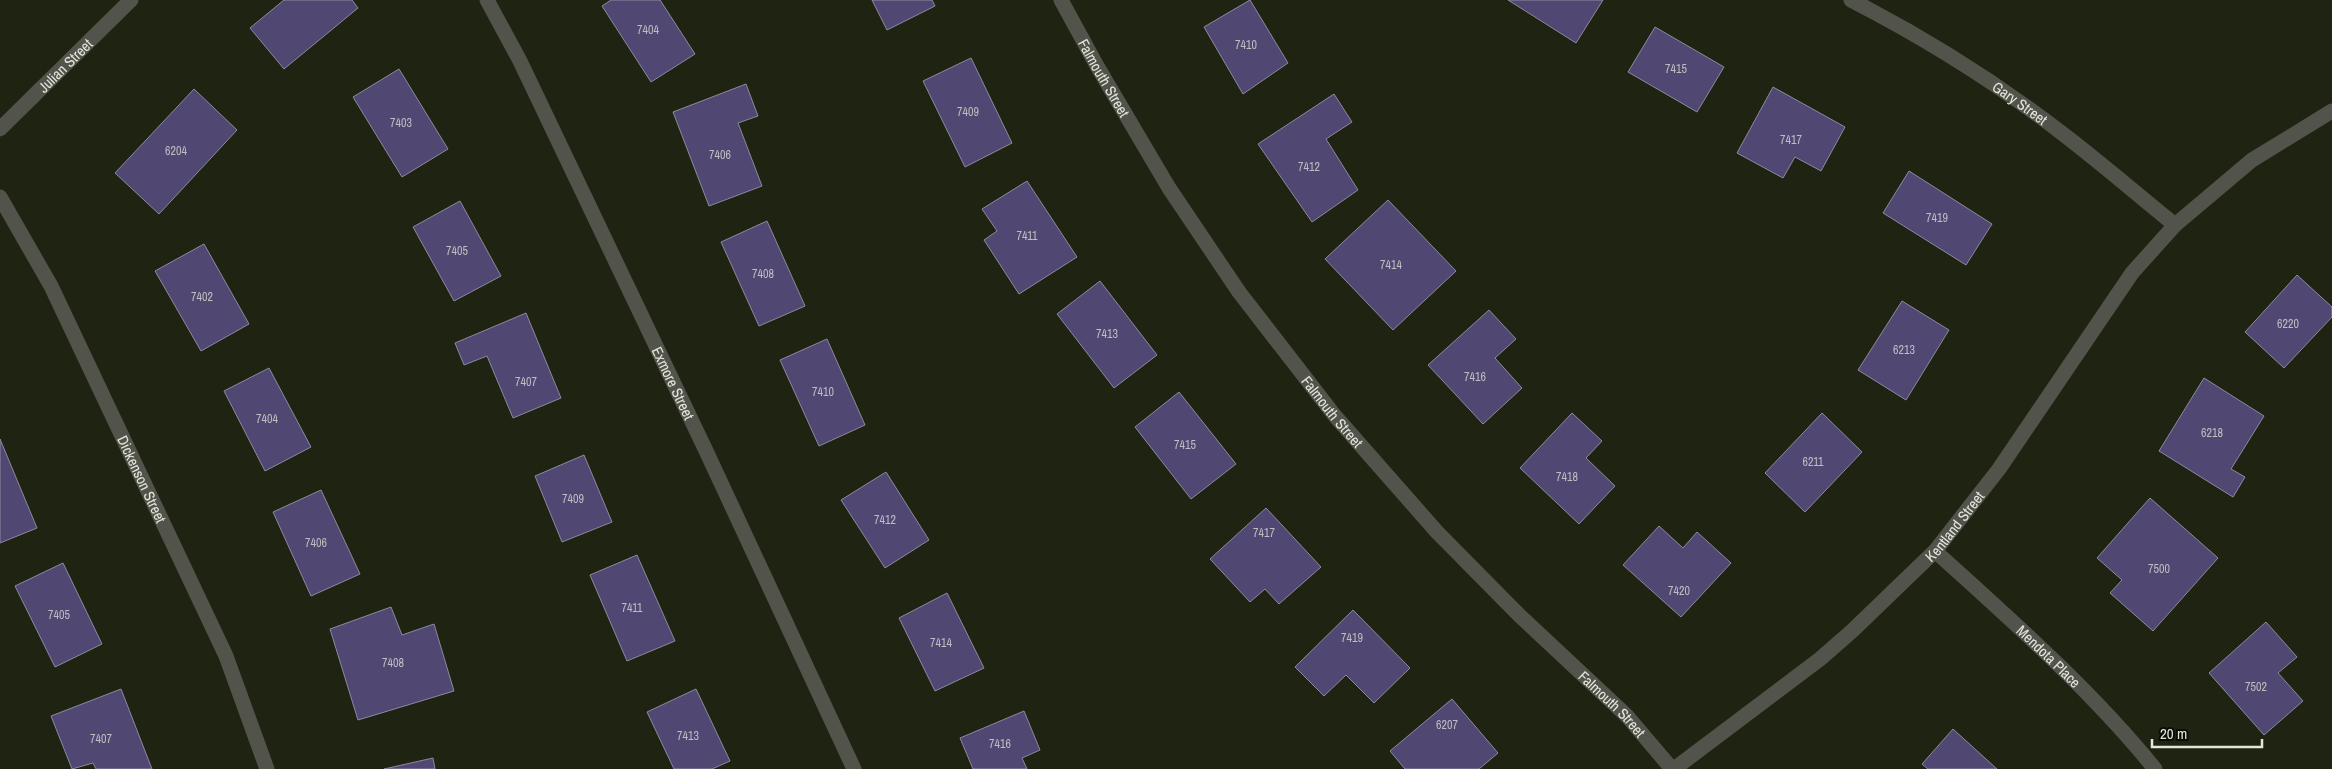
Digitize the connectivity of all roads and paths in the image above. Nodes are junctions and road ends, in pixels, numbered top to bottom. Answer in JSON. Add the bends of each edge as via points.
{"nodes":[{"id":1,"x":131,"y":0,"type":"edge"},
{"id":2,"x":487,"y":0,"type":"edge"},
{"id":3,"x":1061,"y":0,"type":"edge"},
{"id":4,"x":1851,"y":0,"type":"edge"},
{"id":5,"x":2332,"y":111,"type":"edge"},
{"id":6,"x":0,"y":129,"type":"edge"},
{"id":7,"x":0,"y":197,"type":"edge"},
{"id":8,"x":2175,"y":225,"type":"junction"},
{"id":9,"x":1935,"y":551,"type":"junction"},
{"id":10,"x":267,"y":769,"type":"edge"},
{"id":11,"x":854,"y":769,"type":"edge"},
{"id":12,"x":1673,"y":769,"type":"edge"},
{"id":13,"x":2156,"y":769,"type":"edge"}],
"edges":[{"from":1,"to":6,"type":"street","name":"Julian Street"},
{"from":2,"to":11,"type":"street","name":"Exmore Street","via":[[524,70],[695,428]]},
{"from":3,"to":12,"type":"street","name":"Falmouth Street","via":[[1096,66],[1169,188],[1239,292],[1335,416],[1436,532],[1627,716]]},
{"from":4,"to":8,"type":"street","name":"Gary Street","via":[[1994,84],[2063,134]]},
{"from":5,"to":8,"type":"street","name":"Kentland Street","via":[[2252,160]]},
{"from":7,"to":10,"type":"street","name":"Dickenson Street","via":[[50,286],[226,656]]},
{"from":8,"to":9,"type":"street","name":"Kentland Street","via":[[2132,273],[1999,469]]},
{"from":9,"to":12,"type":"street","name":"Kentland Street","via":[[1820,659]]},
{"from":9,"to":13,"type":"street","name":"Mendota Place","via":[[2048,654]]}]}
